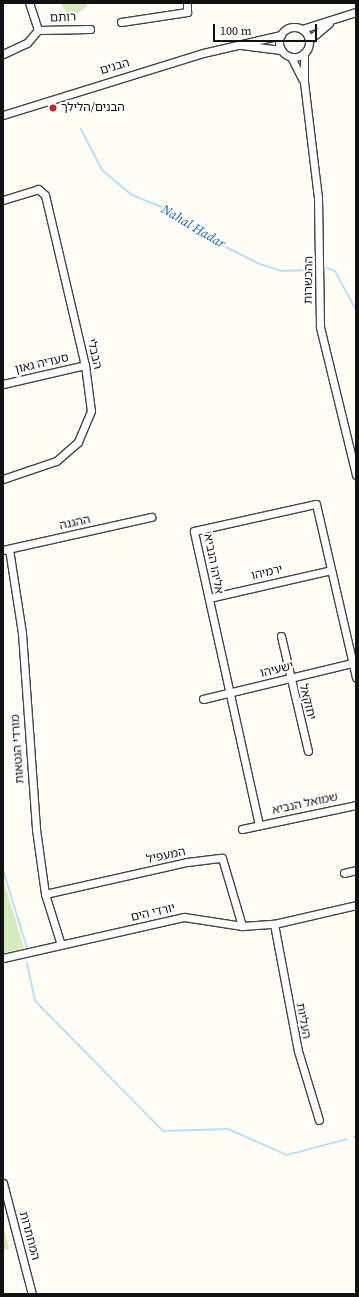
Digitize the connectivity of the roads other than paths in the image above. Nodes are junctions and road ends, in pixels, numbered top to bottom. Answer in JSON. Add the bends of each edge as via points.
{"nodes":[{"id":1,"x":29,"y":3,"type":"edge"},
{"id":2,"x":187,"y":3,"type":"edge"},
{"id":3,"x":356,"y":12,"type":"edge"},
{"id":4,"x":336,"y":18,"type":"junction"},
{"id":5,"x":121,"y":22,"type":"dead end"},
{"id":6,"x":90,"y":29,"type":"dead end"},
{"id":7,"x":302,"y":29,"type":"junction"},
{"id":8,"x":38,"y":30,"type":"junction"},
{"id":9,"x":281,"y":34,"type":"junction"},
{"id":10,"x":309,"y":40,"type":"junction"},
{"id":11,"x":235,"y":45,"type":"junction"},
{"id":12,"x":281,"y":50,"type":"junction"},
{"id":13,"x":304,"y":53,"type":"junction"},
{"id":14,"x":3,"y":54,"type":"edge"},
{"id":15,"x":291,"y":57,"type":"junction"},
{"id":16,"x":304,"y":82,"type":"junction"},
{"id":17,"x":3,"y":115,"type":"edge"},
{"id":18,"x":3,"y":200,"type":"edge"},
{"id":19,"x":85,"y":365,"type":"junction"},
{"id":20,"x":3,"y":384,"type":"edge"},
{"id":21,"x":356,"y":475,"type":"edge"},
{"id":22,"x":3,"y":480,"type":"edge"},
{"id":23,"x":151,"y":517,"type":"dead end"},
{"id":24,"x":6,"y":550,"type":"edge"},
{"id":25,"x":331,"y":570,"type":"junction"},
{"id":26,"x":209,"y":598,"type":"junction"},
{"id":27,"x":281,"y":636,"type":"dead end"},
{"id":28,"x":354,"y":663,"type":"edge"},
{"id":29,"x":356,"y":677,"type":"edge"},
{"id":30,"x":290,"y":678,"type":"junction"},
{"id":31,"x":230,"y":693,"type":"junction"},
{"id":32,"x":203,"y":699,"type":"dead end"},
{"id":33,"x":308,"y":751,"type":"dead end"},
{"id":34,"x":356,"y":805,"type":"edge"},
{"id":35,"x":259,"y":825,"type":"junction"},
{"id":36,"x":242,"y":829,"type":"dead end"},
{"id":37,"x":356,"y":870,"type":"edge"},
{"id":38,"x":344,"y":873,"type":"dead end"},
{"id":39,"x":45,"y":894,"type":"junction"},
{"id":40,"x":356,"y":905,"type":"edge"},
{"id":41,"x":274,"y":924,"type":"junction"},
{"id":42,"x":242,"y":926,"type":"junction"},
{"id":43,"x":61,"y":945,"type":"junction"},
{"id":44,"x":3,"y":958,"type":"edge"},
{"id":45,"x":319,"y":1120,"type":"dead end"},
{"id":46,"x":3,"y":1183,"type":"edge"},
{"id":47,"x":32,"y":1294,"type":"edge"}],
"edges":[{"from":1,"to":8,"type":"street"},
{"from":2,"to":5,"type":"street","via":[[187,12]]},
{"from":3,"to":4,"type":"street"},
{"from":4,"to":7,"type":"street"},
{"from":4,"to":10,"type":"street"},
{"from":6,"to":8,"type":"street","name":"רותם"},
{"from":7,"to":9,"type":"street","via":[[291,27]]},
{"from":7,"to":10,"type":"street"},
{"from":8,"to":14,"type":"street","via":[[27,43]]},
{"from":9,"to":11,"type":"street","name":"הבנים"},
{"from":9,"to":12,"type":"street"},
{"from":10,"to":13,"type":"street"},
{"from":11,"to":12,"type":"street","name":"הבנים"},
{"from":11,"to":17,"type":"street","name":"הבנים"},
{"from":12,"to":15,"type":"street"},
{"from":13,"to":15,"type":"street"},
{"from":13,"to":16,"type":"street","name":"ההכשרות"},
{"from":15,"to":16,"type":"street","name":"ההכשרות"},
{"from":16,"to":21,"type":"street","name":"ההכשרות","via":[[318,198],[320,327]]},
{"from":18,"to":19,"type":"street","name":"הבבלי","via":[[38,189],[45,195]]},
{"from":19,"to":20,"type":"street","name":"סעדיה גאון"},
{"from":19,"to":22,"type":"street","name":"הבבלי","via":[[90,412],[78,442],[56,461]]},
{"from":23,"to":24,"type":"street","name":"ההגנה"},
{"from":24,"to":39,"type":"street","name":"מורדי הגטאות","via":[[22,633],[30,776]]},
{"from":25,"to":26,"type":"street","name":"ירמיהו"},
{"from":25,"to":26,"type":"street","name":"אליהו הנביא","via":[[316,504],[194,531]]},
{"from":25,"to":28,"type":"street","name":"אליהו הנביא"},
{"from":26,"to":31,"type":"street","name":"אליהו הנביא"},
{"from":27,"to":30,"type":"street","name":"יחזקאל"},
{"from":28,"to":29,"type":"street","name":"אליהו הנביא"},
{"from":28,"to":30,"type":"street","name":"ישעיהו"},
{"from":30,"to":31,"type":"street","name":"ישעיהו"},
{"from":30,"to":33,"type":"street","name":"יחזקאל"},
{"from":31,"to":32,"type":"street","name":"ישעיהו"},
{"from":31,"to":35,"type":"street","name":"אליהו הנביא"},
{"from":34,"to":35,"type":"street","name":"שמואל הנביא"},
{"from":35,"to":36,"type":"street","name":"שמואל הנביא"},
{"from":37,"to":38,"type":"street"},
{"from":39,"to":42,"type":"street","name":"המעפיל","via":[[188,862],[222,858]]},
{"from":39,"to":43,"type":"street","name":"מורדי הגטאות"},
{"from":40,"to":41,"type":"street","name":"יורדי הים"},
{"from":41,"to":42,"type":"street","name":"יורדי הים"},
{"from":41,"to":45,"type":"street","name":"העליות","via":[[298,1051]]},
{"from":42,"to":43,"type":"street","name":"יורדי הים","via":[[184,917]]},
{"from":43,"to":44,"type":"street","name":"יורדי הים"},
{"from":46,"to":47,"type":"street","name":"המחתרות"}]}
